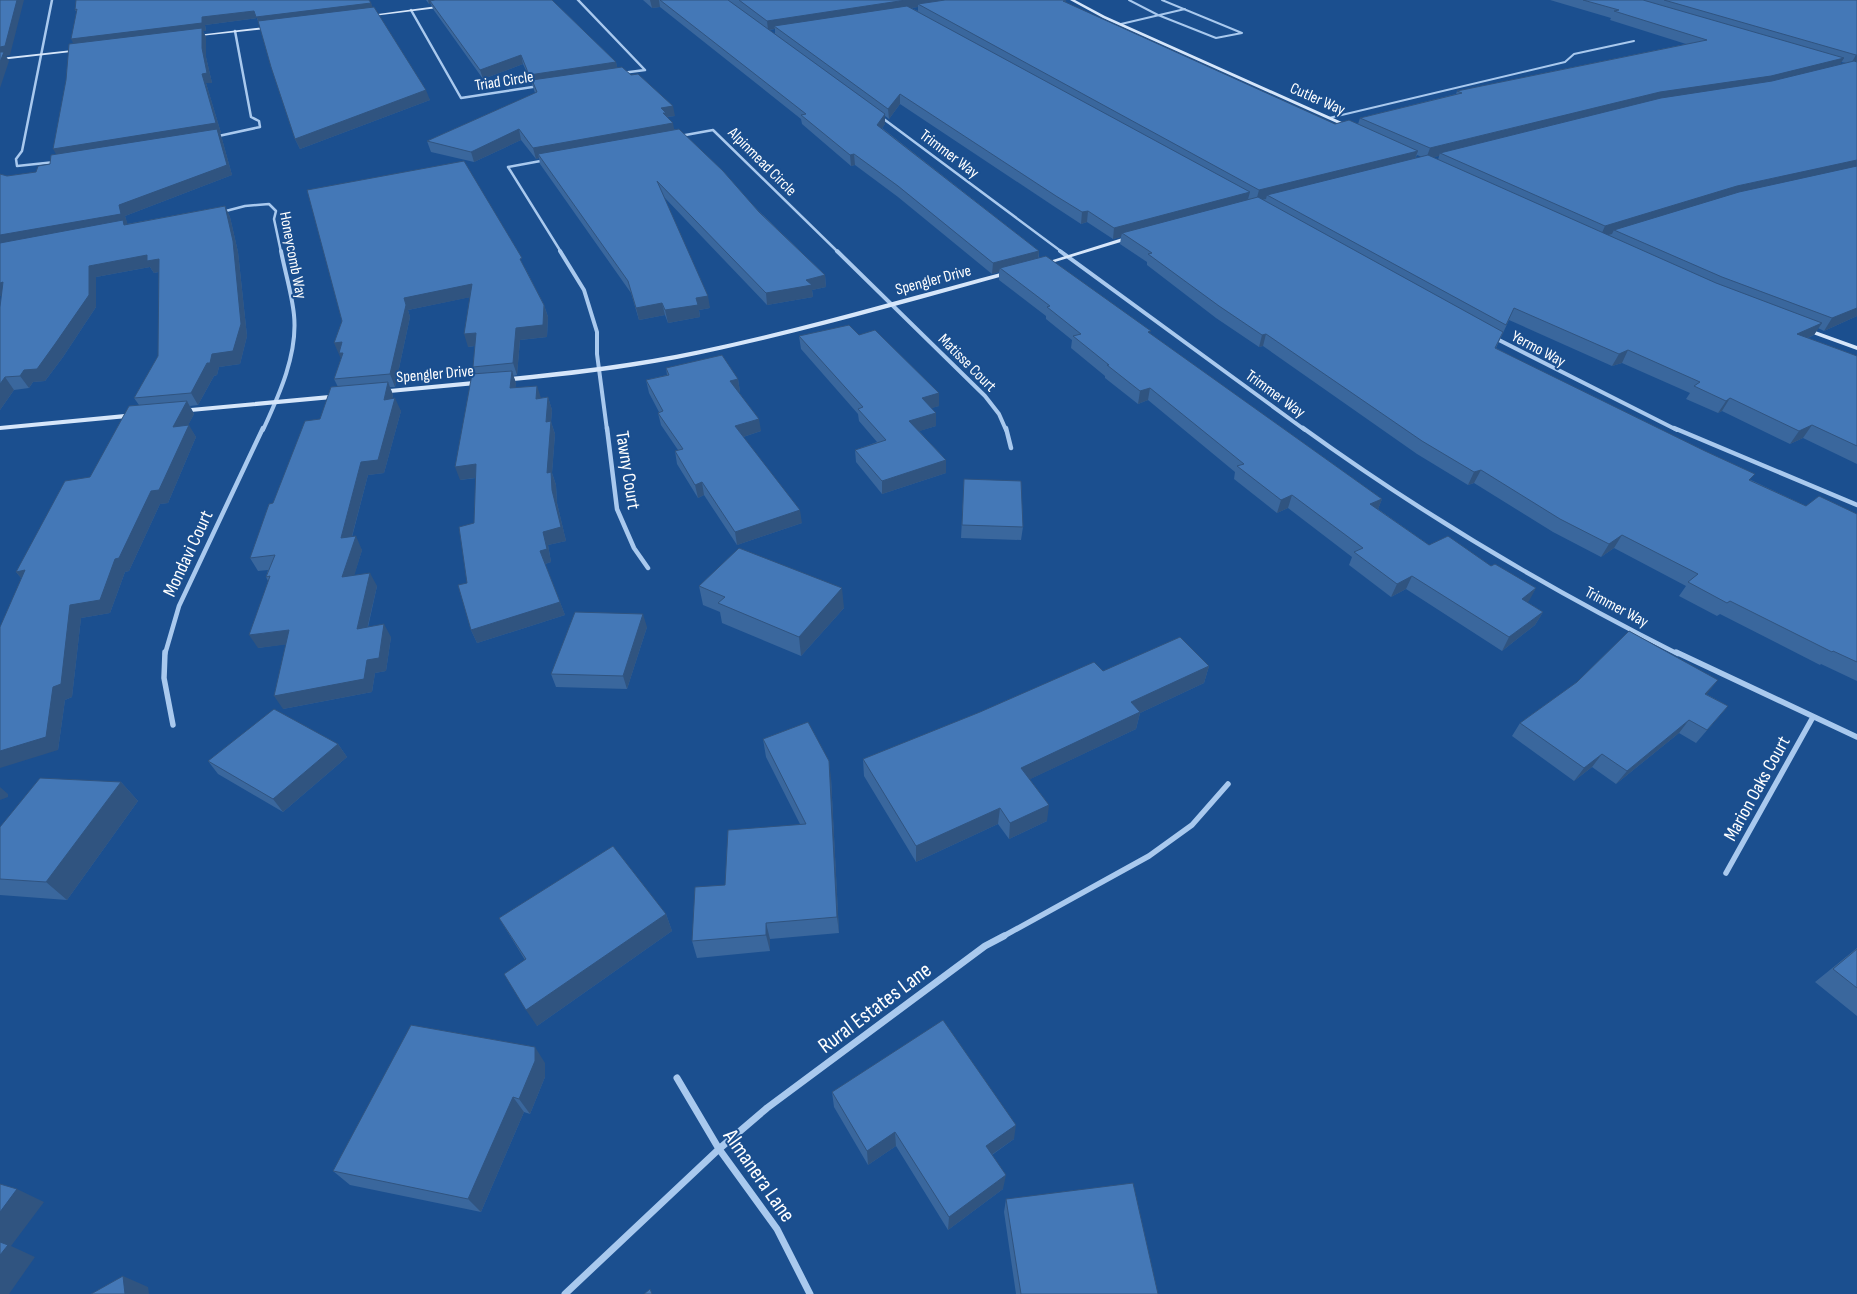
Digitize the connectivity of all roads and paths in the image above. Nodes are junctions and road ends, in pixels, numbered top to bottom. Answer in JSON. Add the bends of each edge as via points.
{"nodes":[{"id":1,"x":52,"y":0,"type":"edge"},
{"id":2,"x":578,"y":0,"type":"edge"},
{"id":3,"x":1072,"y":0,"type":"edge"},
{"id":4,"x":1129,"y":0,"type":"edge"},
{"id":5,"x":1162,"y":0,"type":"edge"},
{"id":6,"x":450,"y":5,"type":"edge"},
{"id":7,"x":411,"y":10,"type":"junction"},
{"id":8,"x":1185,"y":10,"type":"junction"},
{"id":9,"x":1158,"y":15,"type":"junction"},
{"id":10,"x":362,"y":16,"type":"edge"},
{"id":11,"x":1121,"y":24,"type":"junction"},
{"id":12,"x":284,"y":26,"type":"edge"},
{"id":13,"x":235,"y":31,"type":"junction"},
{"id":14,"x":187,"y":37,"type":"edge"},
{"id":15,"x":1634,"y":41,"type":"dead end"},
{"id":16,"x":91,"y":48,"type":"edge"},
{"id":17,"x":43,"y":54,"type":"junction"},
{"id":18,"x":0,"y":59,"type":"edge"},
{"id":19,"x":616,"y":74,"type":"edge"},
{"id":20,"x":548,"y":85,"type":"edge"},
{"id":21,"x":879,"y":116,"type":"edge"},
{"id":22,"x":1329,"y":118,"type":"junction"},
{"id":23,"x":1356,"y":130,"type":"edge"},
{"id":24,"x":674,"y":137,"type":"edge"},
{"id":25,"x":206,"y":138,"type":"edge"},
{"id":26,"x":63,"y":160,"type":"edge"},
{"id":27,"x":547,"y":160,"type":"edge"},
{"id":28,"x":215,"y":214,"type":"edge"},
{"id":29,"x":1143,"y":233,"type":"edge"},
{"id":30,"x":1068,"y":258,"type":"junction"},
{"id":31,"x":1031,"y":267,"type":"edge"},
{"id":32,"x":1021,"y":270,"type":"edge"},
{"id":33,"x":891,"y":304,"type":"junction"},
{"id":34,"x":1798,"y":327,"type":"edge"},
{"id":35,"x":1487,"y":333,"type":"edge"},
{"id":36,"x":1857,"y":348,"type":"edge"},
{"id":37,"x":599,"y":369,"type":"junction"},
{"id":38,"x":372,"y":393,"type":"edge"},
{"id":39,"x":352,"y":395,"type":"edge"},
{"id":40,"x":274,"y":402,"type":"junction"},
{"id":41,"x":176,"y":411,"type":"edge"},
{"id":42,"x":147,"y":414,"type":"edge"},
{"id":43,"x":0,"y":428,"type":"edge"},
{"id":44,"x":1011,"y":448,"type":"dead end"},
{"id":45,"x":1857,"y":505,"type":"edge"},
{"id":46,"x":648,"y":568,"type":"dead end"},
{"id":47,"x":1813,"y":717,"type":"junction"},
{"id":48,"x":173,"y":725,"type":"dead end"},
{"id":49,"x":1857,"y":737,"type":"edge"},
{"id":50,"x":1228,"y":784,"type":"dead end"},
{"id":51,"x":1726,"y":873,"type":"dead end"},
{"id":52,"x":676,"y":1078,"type":"dead end"},
{"id":53,"x":719,"y":1148,"type":"junction"},
{"id":54,"x":565,"y":1294,"type":"edge"},
{"id":55,"x":810,"y":1294,"type":"edge"}],
"edges":[{"from":1,"to":17,"type":"street"},
{"from":2,"to":19,"type":"street","via":[[645,70]]},
{"from":3,"to":11,"type":"street","name":"Cutler Way"},
{"from":4,"to":9,"type":"lane"},
{"from":5,"to":8,"type":"lane"},
{"from":6,"to":7,"type":"street"},
{"from":7,"to":10,"type":"street"},
{"from":7,"to":20,"type":"street","name":"Triad Circle","via":[[461,98]]},
{"from":8,"to":9,"type":"lane"},
{"from":8,"to":9,"type":"lane","via":[[1242,33],[1216,38]]},
{"from":9,"to":11,"type":"lane"},
{"from":11,"to":22,"type":"street","name":"Cutler Way"},
{"from":12,"to":13,"type":"street"},
{"from":13,"to":14,"type":"street"},
{"from":13,"to":25,"type":"street","via":[[250,117],[259,121],[260,127]]},
{"from":15,"to":22,"type":"lane","via":[[1574,54],[1565,62]]},
{"from":16,"to":17,"type":"street"},
{"from":17,"to":18,"type":"street"},
{"from":17,"to":26,"type":"street","via":[[22,151],[16,159],[17,166]]},
{"from":21,"to":30,"type":"street","name":"Trimmer Way"},
{"from":22,"to":23,"type":"street","name":"Cutler Way"},
{"from":24,"to":33,"type":"street","name":"Alpinmead Circle","via":[[713,130]]},
{"from":27,"to":37,"type":"street","via":[[508,167],[587,296],[598,332]]},
{"from":28,"to":40,"type":"street","name":"Honeycomb Way","via":[[245,206],[270,204],[276,211],[274,219],[294,330],[290,361]]},
{"from":29,"to":30,"type":"street"},
{"from":30,"to":31,"type":"street"},
{"from":30,"to":47,"type":"street","name":"Trimmer Way","via":[[1351,464],[1433,517],[1586,604],[1708,668]]},
{"from":32,"to":33,"type":"street","name":"Spengler Drive"},
{"from":33,"to":37,"type":"street","name":"Spengler Drive","via":[[718,348]]},
{"from":33,"to":44,"type":"street","name":"Matisse Court","via":[[998,410],[1007,427]]},
{"from":34,"to":36,"type":"street"},
{"from":35,"to":45,"type":"street","name":"Yermo Way","via":[[1646,416]]},
{"from":37,"to":38,"type":"street","name":"Spengler Drive"},
{"from":37,"to":46,"type":"street","name":"Tawny Court","via":[[617,509],[634,548]]},
{"from":39,"to":40,"type":"street"},
{"from":40,"to":41,"type":"street"},
{"from":40,"to":48,"type":"street","name":"Mondavi Court","via":[[168,634],[163,691]]},
{"from":42,"to":43,"type":"street"},
{"from":47,"to":49,"type":"street","name":"Trimmer Way"},
{"from":47,"to":51,"type":"street","name":"Marion Oaks Court"},
{"from":50,"to":53,"type":"street","name":"Rural Estates Lane","via":[[1192,824],[1149,856],[985,946],[767,1108]]},
{"from":52,"to":53,"type":"street","name":"Almanera Lane"},
{"from":53,"to":54,"type":"street","name":"Rural Estates Lane"},
{"from":53,"to":55,"type":"street","name":"Almanera Lane","via":[[777,1229]]}]}
